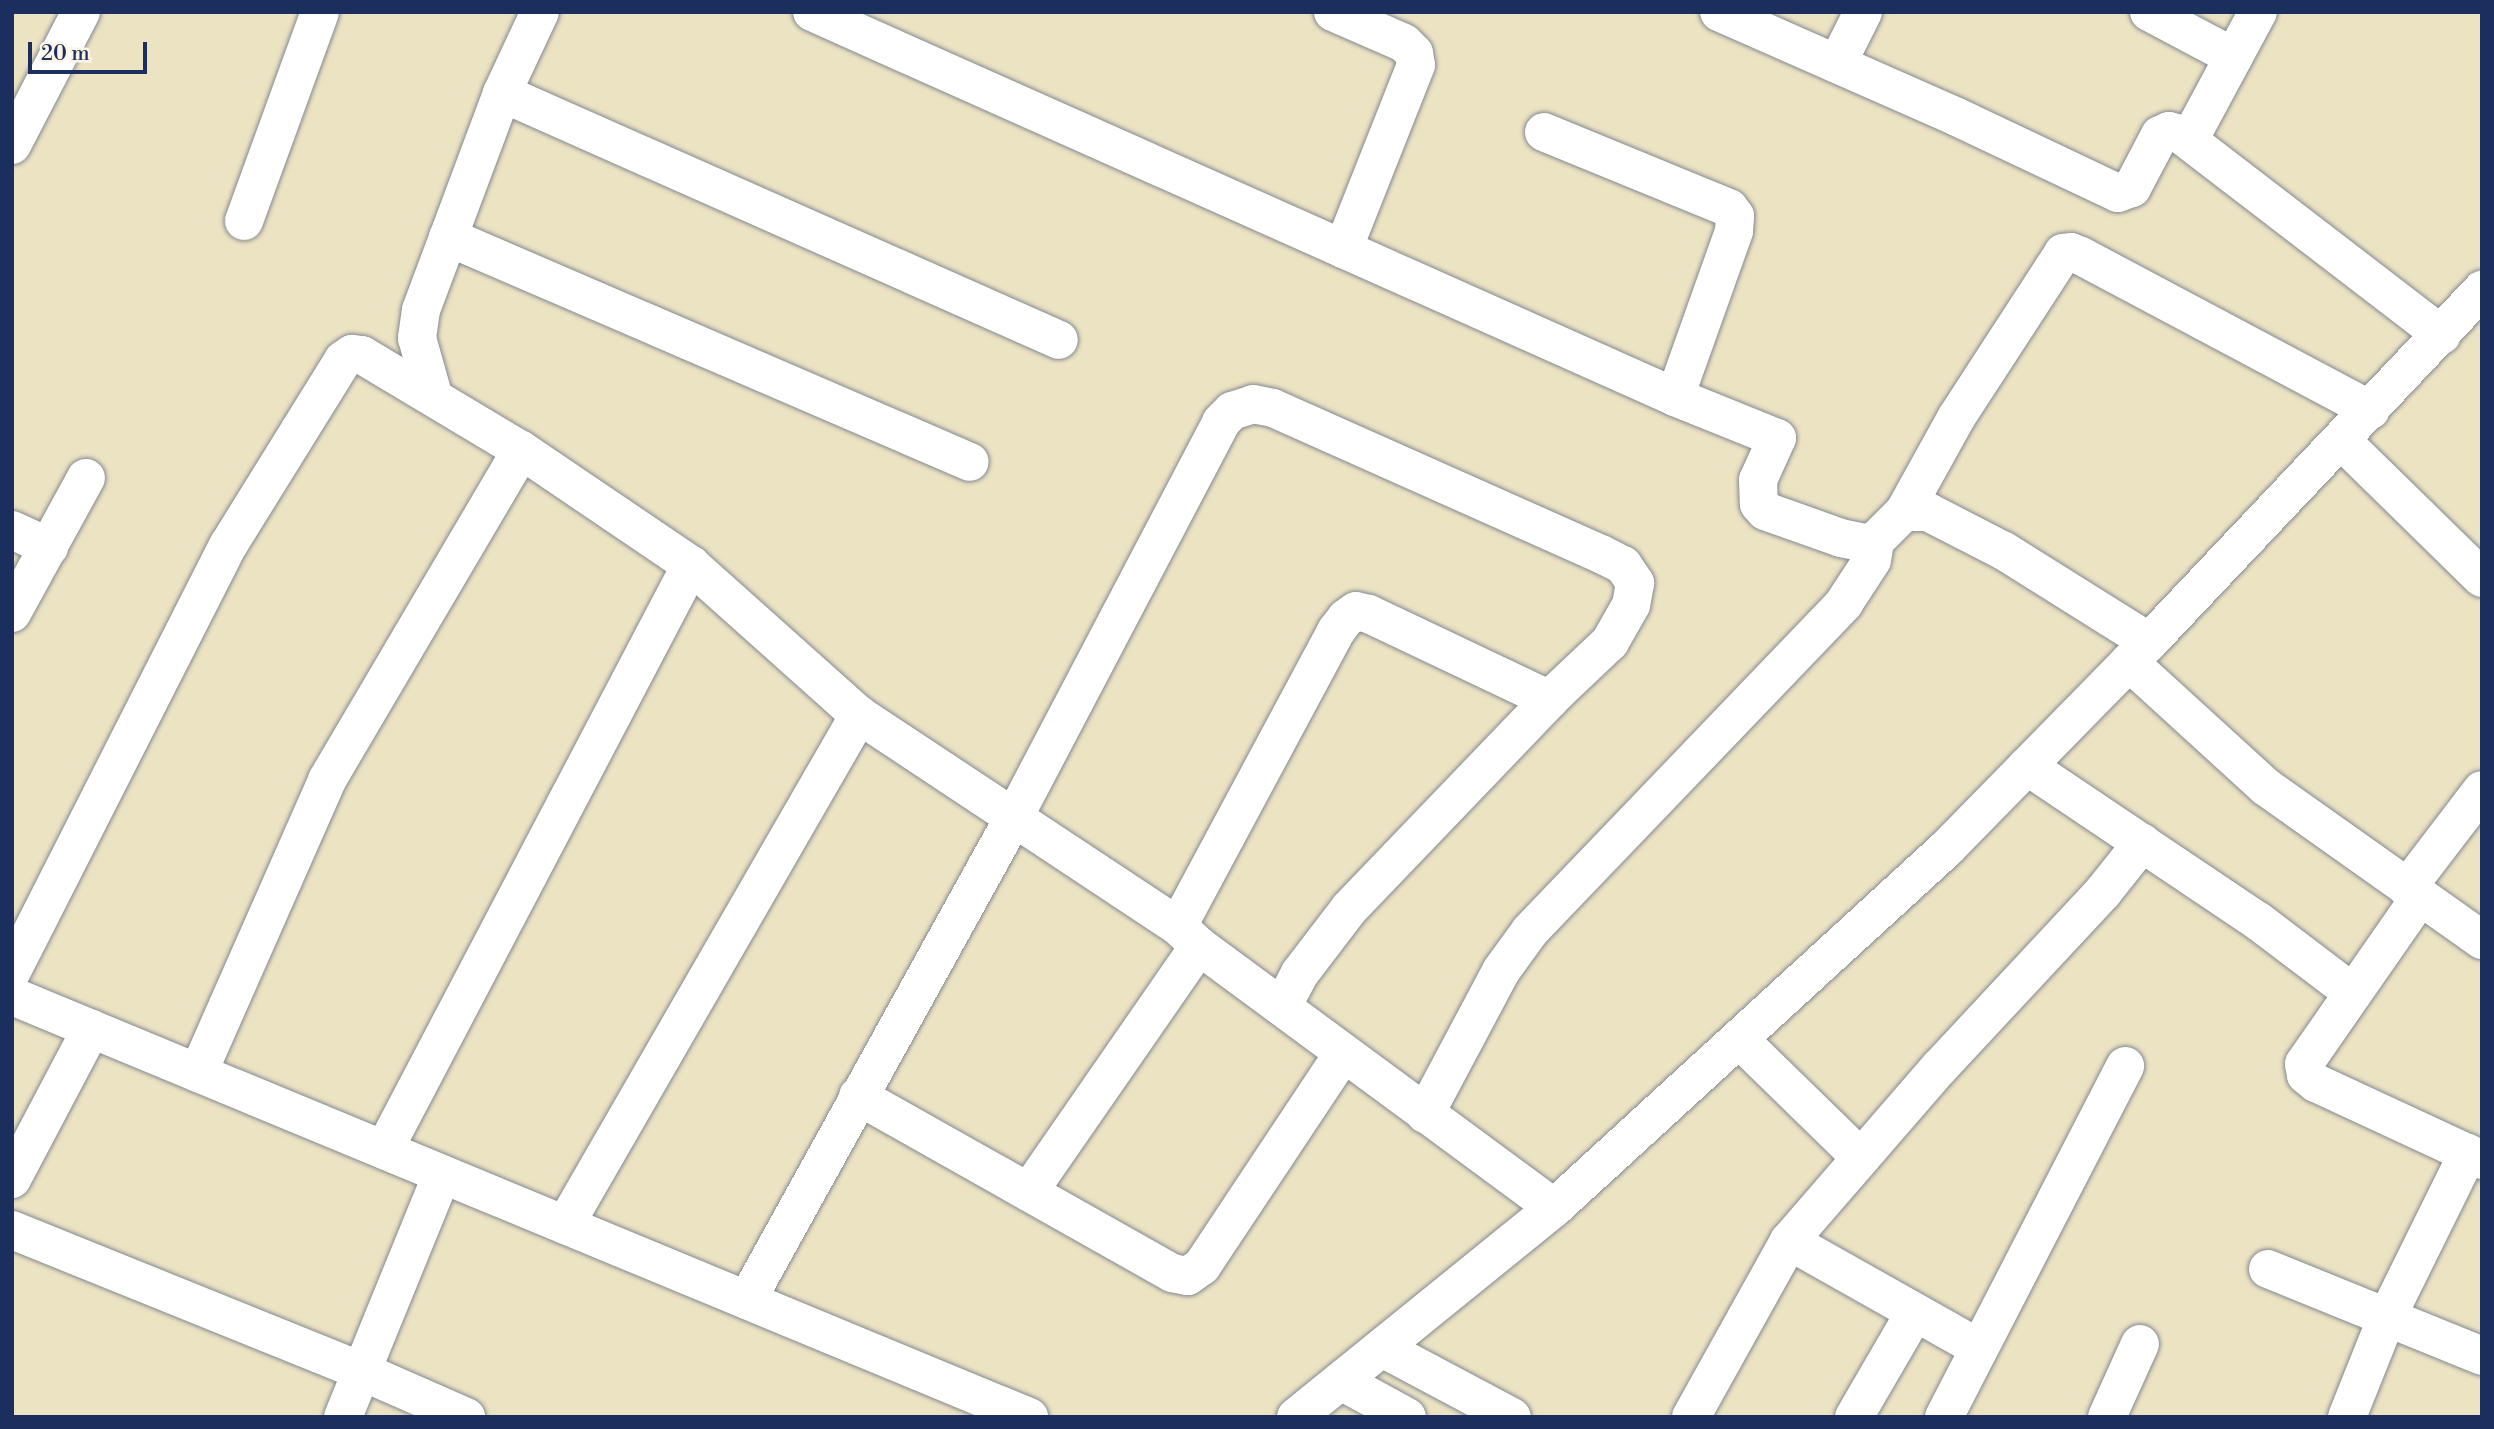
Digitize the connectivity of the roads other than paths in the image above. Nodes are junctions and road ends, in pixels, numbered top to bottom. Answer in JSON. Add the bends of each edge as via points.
{"nodes":[{"id":1,"x":81,"y":12,"type":"edge"},
{"id":2,"x":320,"y":12,"type":"edge"},
{"id":3,"x":812,"y":12,"type":"edge"},
{"id":4,"x":1333,"y":12,"type":"edge"},
{"id":5,"x":1718,"y":12,"type":"edge"},
{"id":6,"x":1863,"y":12,"type":"edge"},
{"id":7,"x":2149,"y":12,"type":"edge"},
{"id":8,"x":2258,"y":12,"type":"edge"},
{"id":9,"x":539,"y":13,"type":"edge"},
{"id":10,"x":2234,"y":57,"type":"junction"},
{"id":11,"x":1837,"y":64,"type":"junction"},
{"id":12,"x":502,"y":93,"type":"junction"},
{"id":13,"x":1544,"y":132,"type":"dead end"},
{"id":14,"x":2189,"y":140,"type":"junction"},
{"id":15,"x":12,"y":145,"type":"edge"},
{"id":16,"x":244,"y":221,"type":"dead end"},
{"id":17,"x":448,"y":237,"type":"junction"},
{"id":18,"x":1343,"y":249,"type":"junction"},
{"id":19,"x":2482,"y":290,"type":"edge"},
{"id":20,"x":2442,"y":335,"type":"junction"},
{"id":21,"x":1059,"y":340,"type":"dead end"},
{"id":22,"x":433,"y":396,"type":"junction"},
{"id":23,"x":1675,"y":397,"type":"junction"},
{"id":24,"x":2371,"y":410,"type":"junction"},
{"id":25,"x":2341,"y":440,"type":"junction"},
{"id":26,"x":521,"y":450,"type":"junction"},
{"id":27,"x":970,"y":462,"type":"dead end"},
{"id":28,"x":86,"y":478,"type":"dead end"},
{"id":29,"x":1904,"y":512,"type":"junction"},
{"id":30,"x":12,"y":530,"type":"edge"},
{"id":31,"x":1875,"y":541,"type":"junction"},
{"id":32,"x":49,"y":547,"type":"junction"},
{"id":33,"x":691,"y":565,"type":"junction"},
{"id":34,"x":2482,"y":578,"type":"edge"},
{"id":35,"x":12,"y":613,"type":"edge"},
{"id":36,"x":2139,"y":652,"type":"junction"},
{"id":37,"x":1550,"y":700,"type":"junction"},
{"id":38,"x":859,"y":715,"type":"junction"},
{"id":39,"x":2027,"y":766,"type":"junction"},
{"id":40,"x":2482,"y":790,"type":"edge"},
{"id":41,"x":1013,"y":819,"type":"junction"},
{"id":42,"x":2141,"y":843,"type":"junction"},
{"id":43,"x":2414,"y":892,"type":"junction"},
{"id":44,"x":1188,"y":936,"type":"junction"},
{"id":45,"x":2482,"y":940,"type":"edge"},
{"id":46,"x":12,"y":971,"type":"edge"},
{"id":47,"x":2353,"y":993,"type":"junction"},
{"id":48,"x":12,"y":996,"type":"edge"},
{"id":49,"x":1282,"y":1007,"type":"junction"},
{"id":50,"x":91,"y":1029,"type":"junction"},
{"id":51,"x":1739,"y":1039,"type":"junction"},
{"id":52,"x":1343,"y":1054,"type":"junction"},
{"id":53,"x":2126,"y":1066,"type":"dead end"},
{"id":54,"x":198,"y":1073,"type":"junction"},
{"id":55,"x":858,"y":1096,"type":"junction"},
{"id":56,"x":1425,"y":1114,"type":"junction"},
{"id":57,"x":384,"y":1150,"type":"junction"},
{"id":58,"x":2475,"y":1156,"type":"edge"},
{"id":59,"x":1861,"y":1158,"type":"junction"},
{"id":60,"x":442,"y":1174,"type":"junction"},
{"id":61,"x":12,"y":1179,"type":"edge"},
{"id":62,"x":1030,"y":1191,"type":"junction"},
{"id":63,"x":1554,"y":1208,"type":"junction"},
{"id":64,"x":565,"y":1225,"type":"junction"},
{"id":65,"x":12,"y":1230,"type":"edge"},
{"id":66,"x":1789,"y":1241,"type":"junction"},
{"id":67,"x":2268,"y":1269,"type":"dead end"},
{"id":68,"x":747,"y":1300,"type":"junction"},
{"id":69,"x":1915,"y":1312,"type":"junction"},
{"id":70,"x":2387,"y":1317,"type":"junction"},
{"id":71,"x":2140,"y":1344,"type":"dead end"},
{"id":72,"x":1382,"y":1348,"type":"junction"},
{"id":73,"x":1979,"y":1348,"type":"junction"},
{"id":74,"x":2482,"y":1356,"type":"edge"},
{"id":75,"x":361,"y":1371,"type":"junction"},
{"id":76,"x":1341,"y":1381,"type":"junction"},
{"id":77,"x":343,"y":1417,"type":"edge"},
{"id":78,"x":466,"y":1417,"type":"edge"},
{"id":79,"x":1029,"y":1417,"type":"edge"},
{"id":80,"x":1296,"y":1417,"type":"edge"},
{"id":81,"x":1406,"y":1417,"type":"edge"},
{"id":82,"x":1512,"y":1417,"type":"edge"},
{"id":83,"x":1691,"y":1417,"type":"edge"},
{"id":84,"x":1854,"y":1417,"type":"edge"},
{"id":85,"x":1944,"y":1417,"type":"edge"},
{"id":86,"x":2107,"y":1417,"type":"edge"},
{"id":87,"x":2347,"y":1417,"type":"edge"}],
"edges":[{"from":1,"to":15,"type":"street"},
{"from":2,"to":16,"type":"street"},
{"from":3,"to":18,"type":"street"},
{"from":4,"to":18,"type":"street","via":[[1404,43],[1414,53],[1416,65]]},
{"from":5,"to":11,"type":"street"},
{"from":6,"to":11,"type":"street"},
{"from":7,"to":10,"type":"street"},
{"from":8,"to":10,"type":"street"},
{"from":9,"to":12,"type":"street"},
{"from":10,"to":14,"type":"street"},
{"from":11,"to":14,"type":"street","via":[[2118,193],[2133,188],[2160,135],[2169,131]]},
{"from":12,"to":17,"type":"street"},
{"from":12,"to":21,"type":"street"},
{"from":13,"to":23,"type":"street","via":[[1729,208],[1735,216],[1734,231]]},
{"from":14,"to":20,"type":"street"},
{"from":17,"to":22,"type":"street","via":[[416,338]]},
{"from":17,"to":27,"type":"street"},
{"from":18,"to":23,"type":"street"},
{"from":19,"to":20,"type":"street"},
{"from":20,"to":24,"type":"street"},
{"from":22,"to":26,"type":"street"},
{"from":22,"to":46,"type":"street","via":[[362,355],[352,354],[343,360],[229,544]]},
{"from":23,"to":31,"type":"street","via":[[1777,438],[1758,480],[1759,504],[1765,511],[1841,538]]},
{"from":24,"to":25,"type":"street"},
{"from":24,"to":29,"type":"street","via":[[2081,256],[2063,253],[1956,418]]},
{"from":25,"to":34,"type":"street"},
{"from":25,"to":36,"type":"street"},
{"from":26,"to":33,"type":"street"},
{"from":26,"to":54,"type":"street","via":[[327,780]]},
{"from":28,"to":32,"type":"street"},
{"from":29,"to":31,"type":"street"},
{"from":29,"to":36,"type":"street","via":[[1928,512],[1964,529]]},
{"from":30,"to":32,"type":"street"},
{"from":31,"to":56,"type":"street","via":[[1872,560],[1844,603],[1530,931],[1501,971]]},
{"from":32,"to":35,"type":"street"},
{"from":33,"to":38,"type":"street"},
{"from":33,"to":57,"type":"street"},
{"from":36,"to":39,"type":"street"},
{"from":36,"to":43,"type":"street","via":[[2266,787]]},
{"from":37,"to":41,"type":"street","via":[[1610,642],[1631,604],[1634,583],[1623,565],[1273,408],[1253,404],[1233,411],[1222,422]]},
{"from":37,"to":44,"type":"street","via":[[1356,611],[1336,631]]},
{"from":37,"to":49,"type":"street","via":[[1349,909],[1300,973]]},
{"from":38,"to":41,"type":"street"},
{"from":38,"to":64,"type":"street"},
{"from":39,"to":42,"type":"street"},
{"from":39,"to":51,"type":"street","via":[[1947,848]]},
{"from":40,"to":43,"type":"street"},
{"from":41,"to":44,"type":"street"},
{"from":41,"to":55,"type":"street"},
{"from":42,"to":47,"type":"street","via":[[2258,921]]},
{"from":42,"to":59,"type":"street","via":[[2103,892]]},
{"from":43,"to":45,"type":"street"},
{"from":43,"to":47,"type":"street"},
{"from":44,"to":49,"type":"street"},
{"from":44,"to":62,"type":"street"},
{"from":47,"to":58,"type":"street","via":[[2310,1052],[2304,1065],[2306,1075]]},
{"from":48,"to":50,"type":"street"},
{"from":49,"to":52,"type":"street"},
{"from":50,"to":54,"type":"street"},
{"from":50,"to":61,"type":"street"},
{"from":51,"to":59,"type":"street"},
{"from":51,"to":63,"type":"street"},
{"from":52,"to":56,"type":"street"},
{"from":52,"to":62,"type":"street","via":[[1202,1266],[1188,1276],[1172,1273]]},
{"from":53,"to":73,"type":"street"},
{"from":54,"to":57,"type":"street"},
{"from":55,"to":62,"type":"street"},
{"from":55,"to":68,"type":"street"},
{"from":56,"to":63,"type":"street"},
{"from":57,"to":60,"type":"street"},
{"from":58,"to":70,"type":"street"},
{"from":59,"to":66,"type":"street"},
{"from":60,"to":64,"type":"street"},
{"from":60,"to":75,"type":"street"},
{"from":63,"to":72,"type":"street"},
{"from":64,"to":68,"type":"street"},
{"from":65,"to":75,"type":"street"},
{"from":66,"to":69,"type":"street"},
{"from":66,"to":83,"type":"street"},
{"from":67,"to":70,"type":"street"},
{"from":68,"to":79,"type":"street"},
{"from":69,"to":73,"type":"street"},
{"from":69,"to":84,"type":"street"},
{"from":70,"to":74,"type":"street"},
{"from":70,"to":87,"type":"street"},
{"from":71,"to":86,"type":"street"},
{"from":72,"to":76,"type":"street"},
{"from":72,"to":82,"type":"street"},
{"from":73,"to":85,"type":"street"},
{"from":75,"to":77,"type":"street"},
{"from":75,"to":78,"type":"street"},
{"from":76,"to":80,"type":"street"},
{"from":76,"to":81,"type":"street"}]}
